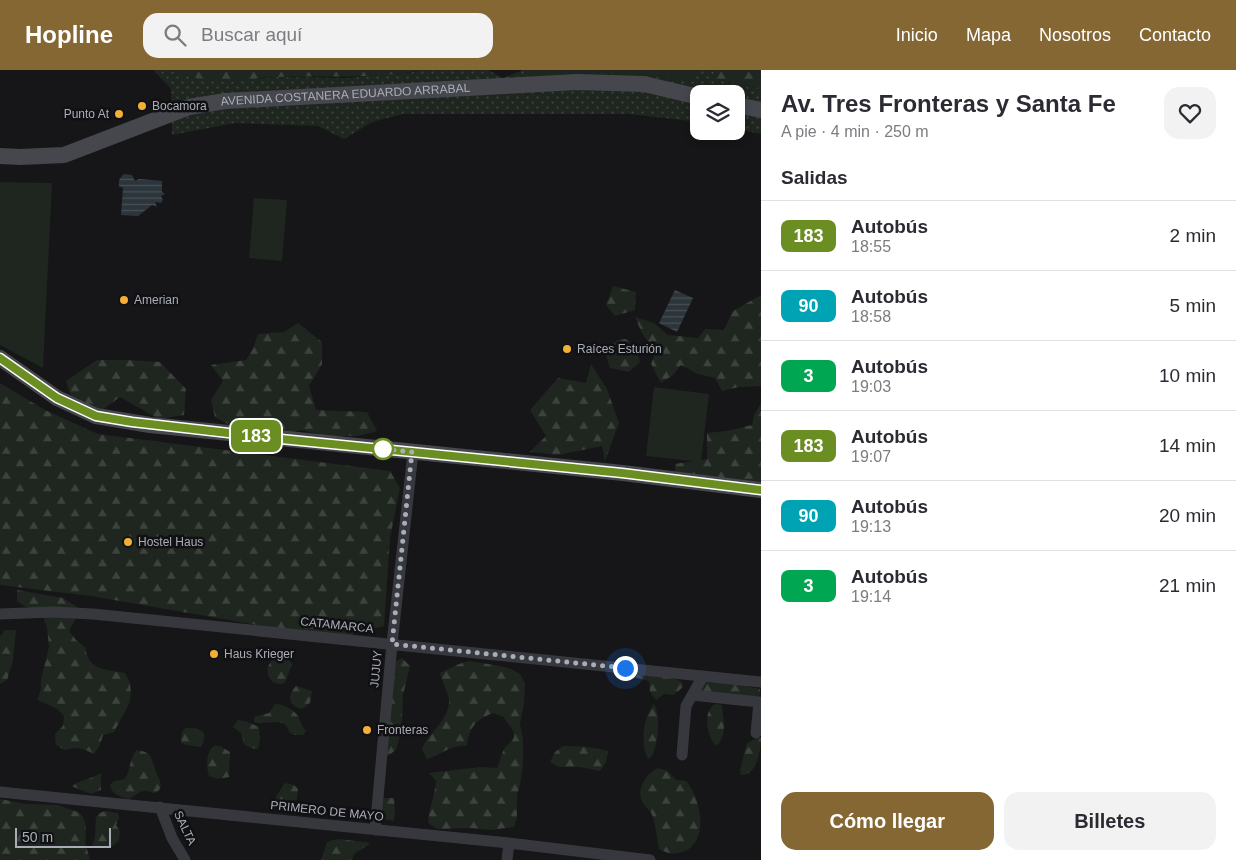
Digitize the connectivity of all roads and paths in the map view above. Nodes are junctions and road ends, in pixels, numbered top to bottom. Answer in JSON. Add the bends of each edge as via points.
{"nodes":[{"id":1,"x":690,"y":94,"type":"edge"},
{"id":2,"x":745,"y":106,"type":"edge"},
{"id":3,"x":761,"y":110,"type":"edge"},
{"id":4,"x":0,"y":156,"type":"edge"},
{"id":5,"x":0,"y":358,"type":"edge"},
{"id":6,"x":412,"y":452,"type":"junction"},
{"id":7,"x":761,"y":490,"type":"edge"},
{"id":8,"x":0,"y":614,"type":"edge"},
{"id":9,"x":392,"y":644,"type":"junction"},
{"id":10,"x":702,"y":676,"type":"junction"},
{"id":11,"x":761,"y":682,"type":"edge"},
{"id":12,"x":692,"y":695,"type":"junction"},
{"id":13,"x":756,"y":733,"type":"dead end"},
{"id":14,"x":682,"y":755,"type":"dead end"},
{"id":15,"x":0,"y":792,"type":"edge"},
{"id":16,"x":160,"y":807,"type":"junction"},
{"id":17,"x":375,"y":830,"type":"junction"},
{"id":18,"x":509,"y":844,"type":"junction"},
{"id":19,"x":186,"y":860,"type":"edge"},
{"id":20,"x":507,"y":860,"type":"edge"},
{"id":21,"x":650,"y":860,"type":"edge"}],
"edges":[{"from":1,"to":4,"type":"main road","name":"AVENIDA COSTANERA EDUARDO ARRABAL","via":[[644,84],[577,82],[225,101],[189,107],[64,155]]},
{"from":2,"to":3,"type":"main road"},
{"from":5,"to":6,"type":"main road","via":[[57,398],[96,416],[150,425]]},
{"from":6,"to":7,"type":"main road"},
{"from":6,"to":9,"type":"street","name":"JUJUY"},
{"from":8,"to":9,"type":"street","name":"CATAMARCA","via":[[93,614]]},
{"from":9,"to":10,"type":"street","name":"CATAMARCA"},
{"from":9,"to":17,"type":"street","name":"JUJUY"},
{"from":10,"to":11,"type":"street","name":"CATAMARCA"},
{"from":10,"to":12,"type":"street"},
{"from":12,"to":13,"type":"street","via":[[759,702]]},
{"from":12,"to":14,"type":"street","via":[[686,706]]},
{"from":15,"to":16,"type":"street","name":"PRIMERO DE MAYO"},
{"from":16,"to":17,"type":"street","name":"PRIMERO DE MAYO"},
{"from":16,"to":19,"type":"street","name":"SALTA","via":[[172,838]]},
{"from":17,"to":18,"type":"street","name":"PRIMERO DE MAYO"},
{"from":18,"to":20,"type":"street"},
{"from":18,"to":21,"type":"street","name":"PRIMERO DE MAYO"}]}
